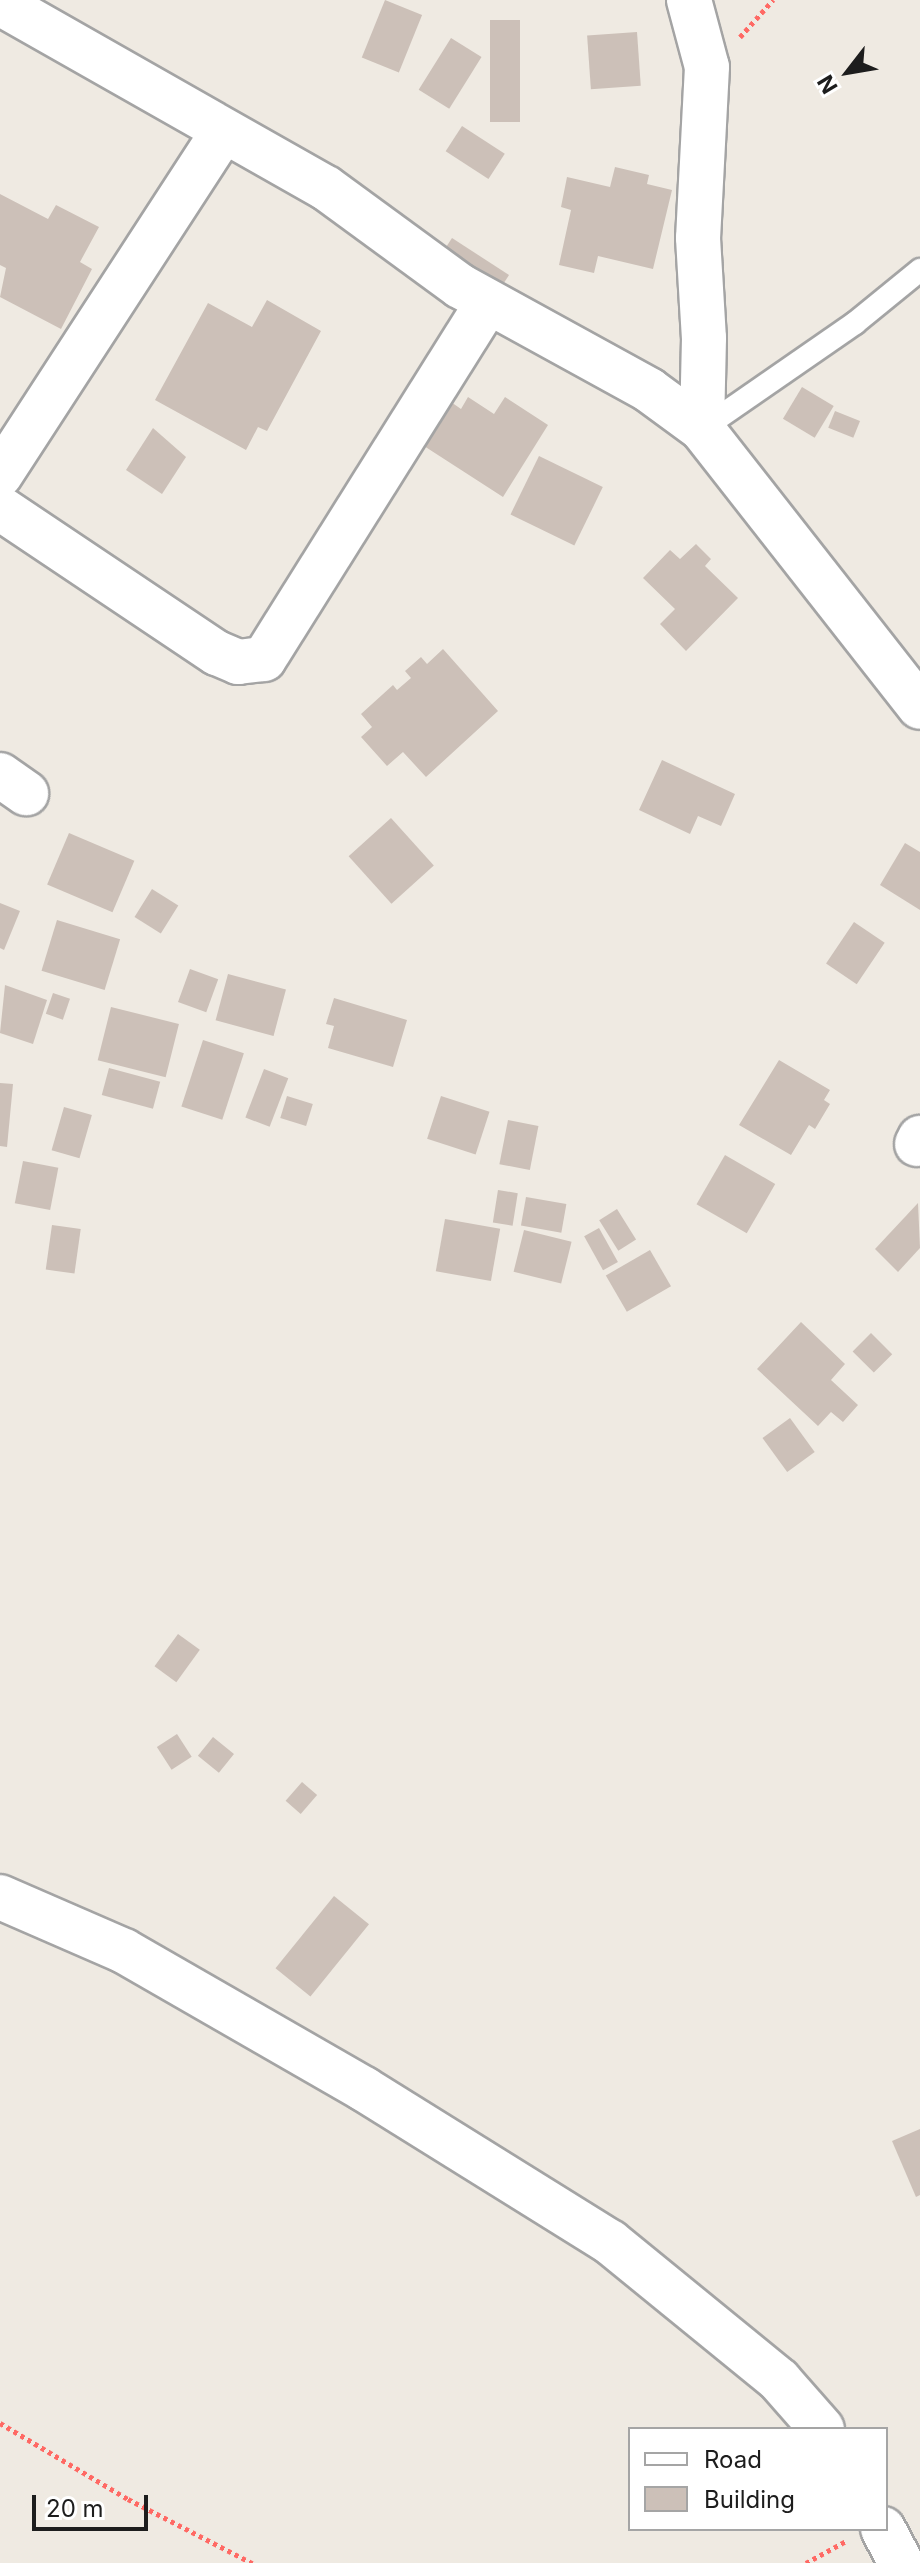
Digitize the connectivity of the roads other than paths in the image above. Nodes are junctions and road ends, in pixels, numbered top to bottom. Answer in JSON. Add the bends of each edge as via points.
{"nodes":[{"id":1,"x":689,"y":0,"type":"edge"},
{"id":2,"x":0,"y":3,"type":"edge"},
{"id":3,"x":223,"y":131,"type":"junction"},
{"id":4,"x":920,"y":270,"type":"edge"},
{"id":5,"x":488,"y":302,"type":"junction"},
{"id":6,"x":702,"y":429,"type":"junction"},
{"id":7,"x":0,"y":475,"type":"edge"},
{"id":8,"x":0,"y":508,"type":"edge"},
{"id":9,"x":920,"y":707,"type":"edge"},
{"id":10,"x":0,"y":1897,"type":"edge"},
{"id":11,"x":820,"y":2427,"type":"edge"},
{"id":12,"x":869,"y":2532,"type":"edge"},
{"id":13,"x":901,"y":2563,"type":"edge"}],
"edges":[{"from":1,"to":6,"type":"street","via":[[707,67],[698,238]]},
{"from":2,"to":3,"type":"street"},
{"from":3,"to":5,"type":"street","via":[[326,188]]},
{"from":3,"to":7,"type":"street"},
{"from":4,"to":6,"type":"lane","via":[[855,323]]},
{"from":5,"to":6,"type":"street","via":[[649,390]]},
{"from":5,"to":8,"type":"street","via":[[264,659],[238,662],[217,653]]},
{"from":6,"to":9,"type":"street"},
{"from":10,"to":11,"type":"street","via":[[124,1951],[364,2089],[610,2242],[779,2380]]},
{"from":12,"to":13,"type":"street"}]}
